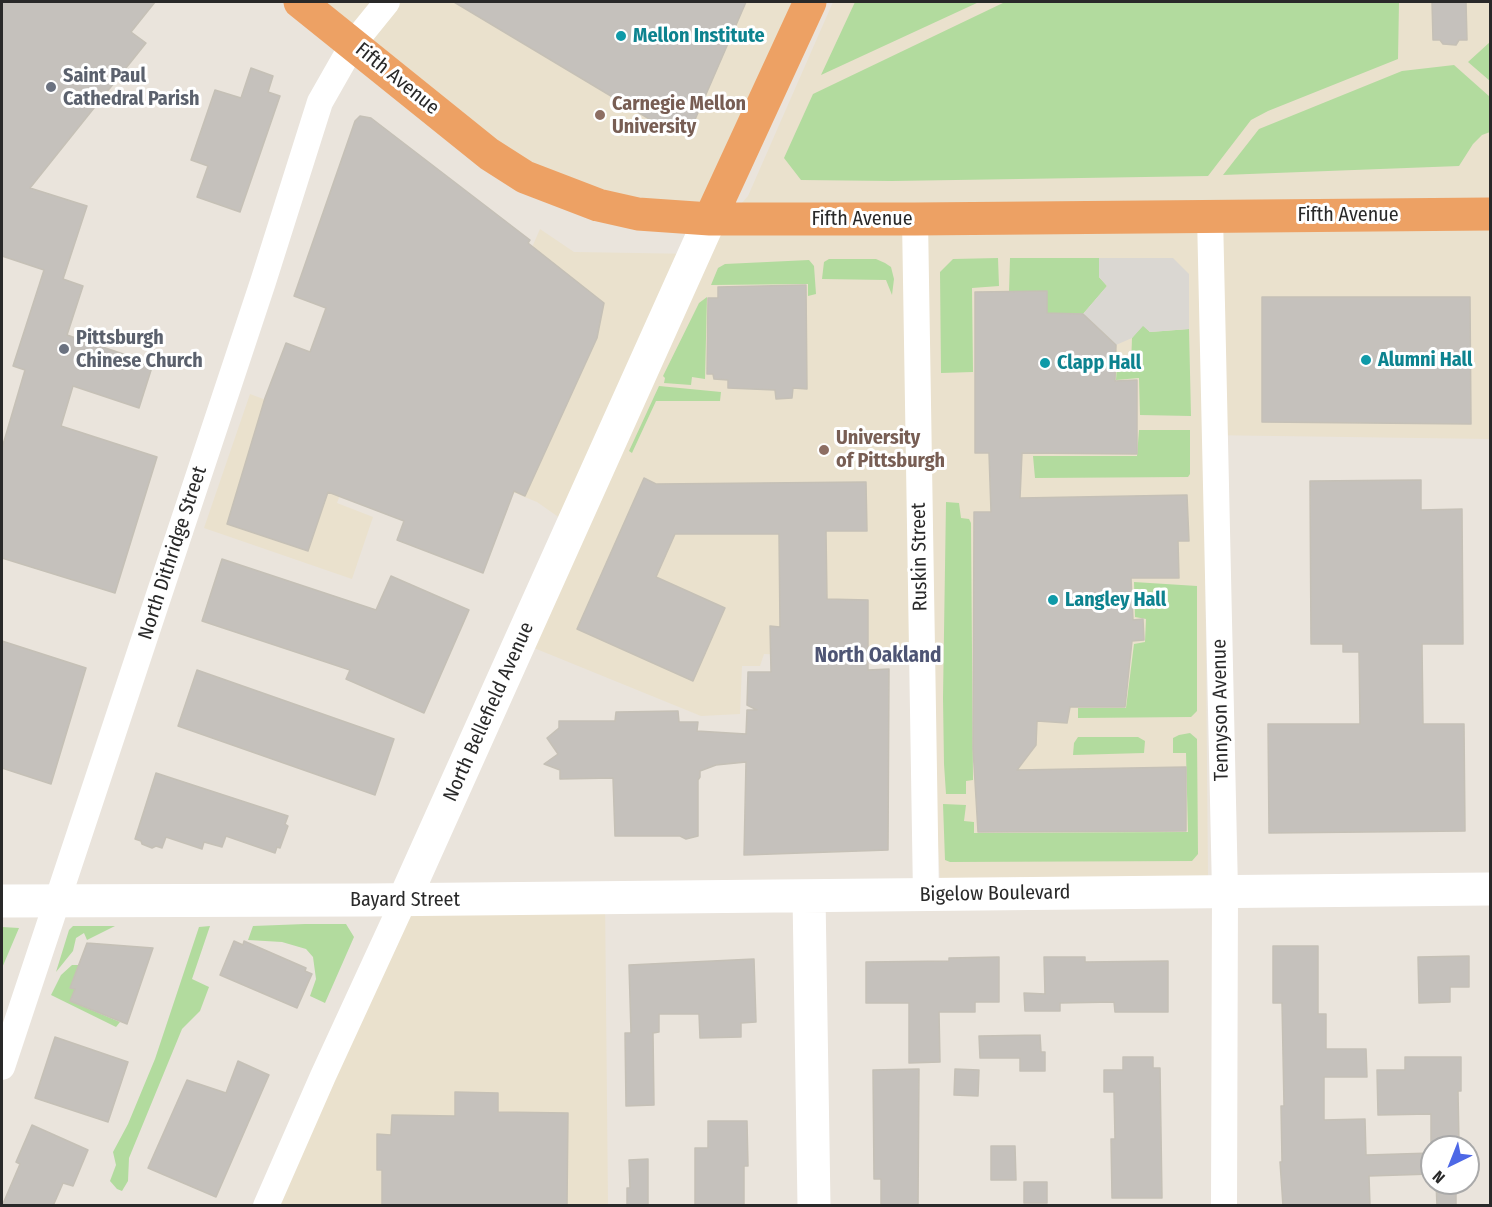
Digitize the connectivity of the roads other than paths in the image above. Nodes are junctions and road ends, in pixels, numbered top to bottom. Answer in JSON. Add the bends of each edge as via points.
{"nodes":[{"id":1,"x":300,"y":2,"type":"edge"},
{"id":2,"x":387,"y":2,"type":"edge"},
{"id":3,"x":810,"y":2,"type":"edge"},
{"id":4,"x":353,"y":44,"type":"junction"},
{"id":5,"x":1491,"y":214,"type":"edge"},
{"id":6,"x":1210,"y":215,"type":"junction"},
{"id":7,"x":710,"y":219,"type":"junction"},
{"id":8,"x":915,"y":219,"type":"junction"},
{"id":9,"x":1491,"y":889,"type":"edge"},
{"id":10,"x":1225,"y":891,"type":"junction"},
{"id":11,"x":926,"y":895,"type":"junction"},
{"id":12,"x":809,"y":896,"type":"junction"},
{"id":13,"x":404,"y":900,"type":"junction"},
{"id":14,"x":2,"y":901,"type":"edge"},
{"id":15,"x":57,"y":902,"type":"junction"},
{"id":16,"x":2,"y":1067,"type":"edge"},
{"id":17,"x":266,"y":1206,"type":"edge"},
{"id":18,"x":814,"y":1206,"type":"edge"},
{"id":19,"x":1224,"y":1206,"type":"edge"}],
"edges":[{"from":1,"to":4,"type":"highway","name":"Fifth Avenue"},
{"from":2,"to":4,"type":"street","name":"North Dithridge Street"},
{"from":3,"to":7,"type":"highway"},
{"from":4,"to":7,"type":"highway","name":"Fifth Avenue","via":[[489,154],[525,177],[598,205],[639,214]]},
{"from":4,"to":15,"type":"street","name":"North Dithridge Street","via":[[320,102]]},
{"from":5,"to":6,"type":"highway","name":"Fifth Avenue"},
{"from":6,"to":8,"type":"highway","name":"Fifth Avenue"},
{"from":6,"to":10,"type":"street","name":"Tennyson Avenue"},
{"from":7,"to":8,"type":"highway","name":"Fifth Avenue"},
{"from":7,"to":13,"type":"main road","name":"North Bellefield Avenue"},
{"from":8,"to":11,"type":"street","name":"Ruskin Street"},
{"from":9,"to":10,"type":"main road","name":"Bigelow Boulevard"},
{"from":10,"to":11,"type":"main road","name":"Bigelow Boulevard"},
{"from":10,"to":19,"type":"street","name":"Tennyson Avenue"},
{"from":11,"to":12,"type":"main road","name":"Bigelow Boulevard"},
{"from":12,"to":13,"type":"main road","name":"Bayard Street"},
{"from":12,"to":18,"type":"main road"},
{"from":13,"to":15,"type":"main road","name":"Bayard Street"},
{"from":13,"to":17,"type":"street","name":"North Bellefield Avenue"},
{"from":14,"to":15,"type":"main road","name":"Bayard Street"},
{"from":15,"to":16,"type":"street","name":"North Dithridge Street"}]}
